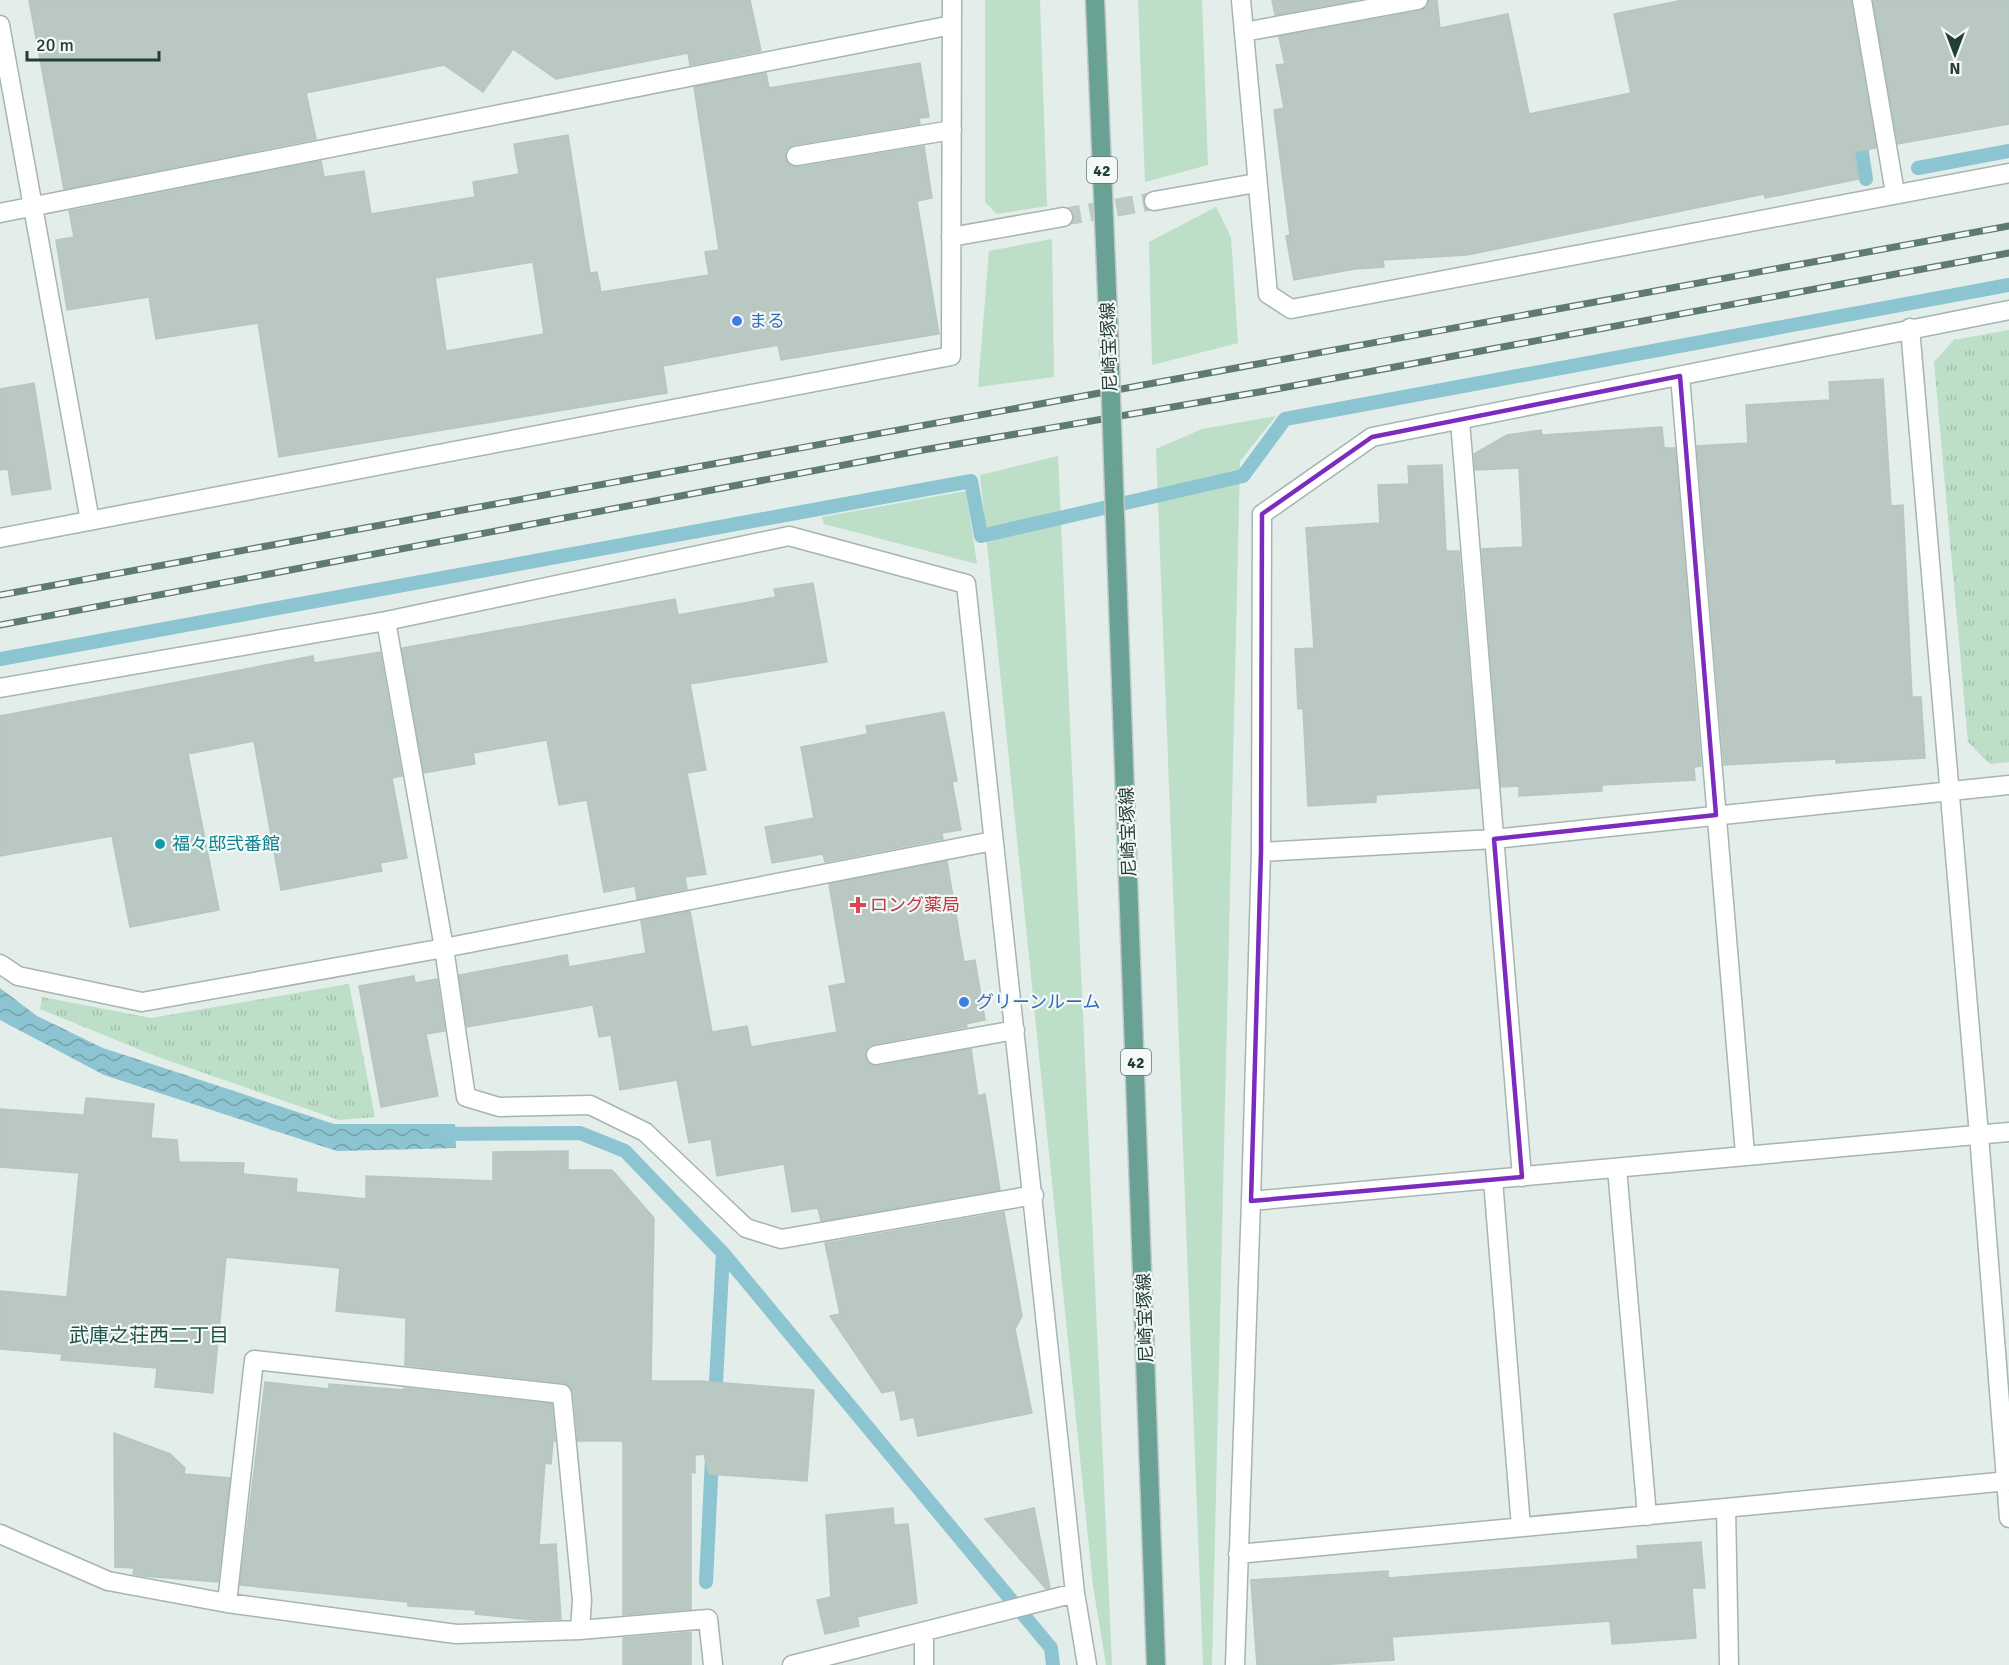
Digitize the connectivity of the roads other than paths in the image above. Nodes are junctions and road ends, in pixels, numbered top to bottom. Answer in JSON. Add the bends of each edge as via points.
{"nodes":[{"id":1,"x":952,"y":0,"type":"edge"},
{"id":2,"x":1095,"y":0,"type":"edge"},
{"id":3,"x":1241,"y":0,"type":"edge"},
{"id":4,"x":1418,"y":0,"type":"edge"},
{"id":5,"x":1862,"y":0,"type":"edge"},
{"id":6,"x":0,"y":25,"type":"edge"},
{"id":7,"x":952,"y":25,"type":"junction"},
{"id":8,"x":1244,"y":32,"type":"junction"},
{"id":9,"x":952,"y":130,"type":"junction"},
{"id":10,"x":796,"y":156,"type":"dead end"},
{"id":11,"x":2009,"y":173,"type":"edge"},
{"id":12,"x":1256,"y":183,"type":"junction"},
{"id":13,"x":1894,"y":193,"type":"junction"},
{"id":14,"x":1154,"y":201,"type":"tunnel mouth"},
{"id":15,"x":35,"y":207,"type":"junction"},
{"id":16,"x":0,"y":213,"type":"edge"},
{"id":17,"x":1063,"y":217,"type":"tunnel mouth"},
{"id":18,"x":951,"y":237,"type":"junction"},
{"id":19,"x":2009,"y":310,"type":"edge"},
{"id":20,"x":1910,"y":328,"type":"junction"},
{"id":21,"x":1680,"y":376,"type":"junction"},
{"id":22,"x":1460,"y":421,"type":"junction"},
{"id":23,"x":90,"y":521,"type":"junction"},
{"id":24,"x":0,"y":538,"type":"edge"},
{"id":25,"x":386,"y":621,"type":"junction"},
{"id":26,"x":0,"y":688,"type":"edge"},
{"id":27,"x":2009,"y":785,"type":"edge"},
{"id":28,"x":1948,"y":790,"type":"junction"},
{"id":29,"x":1716,"y":815,"type":"junction"},
{"id":30,"x":1494,"y":839,"type":"junction"},
{"id":31,"x":993,"y":841,"type":"junction"},
{"id":32,"x":1260,"y":852,"type":"junction"},
{"id":33,"x":444,"y":948,"type":"junction"},
{"id":34,"x":0,"y":964,"type":"edge"},
{"id":35,"x":1015,"y":1030,"type":"junction"},
{"id":36,"x":876,"y":1055,"type":"dead end"},
{"id":37,"x":2009,"y":1132,"type":"edge"},
{"id":38,"x":1979,"y":1135,"type":"junction"},
{"id":39,"x":1744,"y":1154,"type":"junction"},
{"id":40,"x":1617,"y":1168,"type":"junction"},
{"id":41,"x":1522,"y":1177,"type":"junction"},
{"id":42,"x":1493,"y":1180,"type":"junction"},
{"id":43,"x":1034,"y":1195,"type":"junction"},
{"id":44,"x":1251,"y":1201,"type":"junction"},
{"id":45,"x":2007,"y":1481,"type":"edge"},
{"id":46,"x":1726,"y":1508,"type":"junction"},
{"id":47,"x":1647,"y":1516,"type":"junction"},
{"id":48,"x":2009,"y":1518,"type":"edge"},
{"id":49,"x":1521,"y":1527,"type":"junction"},
{"id":50,"x":0,"y":1534,"type":"edge"},
{"id":51,"x":1238,"y":1554,"type":"junction"},
{"id":52,"x":1075,"y":1593,"type":"junction"},
{"id":53,"x":227,"y":1603,"type":"junction"},
{"id":54,"x":580,"y":1630,"type":"junction"},
{"id":55,"x":924,"y":1632,"type":"junction"},
{"id":56,"x":713,"y":1665,"type":"edge"},
{"id":57,"x":792,"y":1665,"type":"edge"},
{"id":58,"x":924,"y":1665,"type":"edge"},
{"id":59,"x":1088,"y":1665,"type":"edge"},
{"id":60,"x":1156,"y":1665,"type":"edge"},
{"id":61,"x":1235,"y":1665,"type":"edge"},
{"id":62,"x":1729,"y":1665,"type":"edge"}],
"edges":[{"from":1,"to":7,"type":"street"},
{"from":2,"to":60,"type":"main road","name":"尼崎宝塚線","number":"42","bridge":true},
{"from":3,"to":8,"type":"street"},
{"from":4,"to":8,"type":"street"},
{"from":5,"to":13,"type":"street"},
{"from":6,"to":15,"type":"street"},
{"from":7,"to":9,"type":"street"},
{"from":7,"to":15,"type":"street"},
{"from":8,"to":12,"type":"street"},
{"from":9,"to":10,"type":"street"},
{"from":9,"to":18,"type":"street"},
{"from":11,"to":13,"type":"street"},
{"from":12,"to":13,"type":"street","via":[[1268,294],[1291,309]]},
{"from":12,"to":14,"type":"street"},
{"from":15,"to":16,"type":"street"},
{"from":15,"to":23,"type":"street"},
{"from":17,"to":18,"type":"street"},
{"from":18,"to":23,"type":"street","via":[[951,356]]},
{"from":19,"to":20,"type":"street"},
{"from":20,"to":21,"type":"street"},
{"from":20,"to":28,"type":"street"},
{"from":21,"to":22,"type":"street"},
{"from":21,"to":29,"type":"street"},
{"from":22,"to":30,"type":"street"},
{"from":22,"to":32,"type":"street","via":[[1372,437],[1262,514]]},
{"from":23,"to":24,"type":"street"},
{"from":25,"to":26,"type":"street"},
{"from":25,"to":31,"type":"street","via":[[789,536],[966,584]]},
{"from":25,"to":33,"type":"street"},
{"from":27,"to":28,"type":"street"},
{"from":28,"to":29,"type":"street"},
{"from":28,"to":38,"type":"street"},
{"from":29,"to":30,"type":"street"},
{"from":29,"to":39,"type":"street"},
{"from":30,"to":32,"type":"street"},
{"from":30,"to":41,"type":"street"},
{"from":31,"to":33,"type":"street"},
{"from":31,"to":35,"type":"street"},
{"from":32,"to":44,"type":"street"},
{"from":33,"to":34,"type":"street","via":[[142,1002],[18,976]]},
{"from":33,"to":43,"type":"street","via":[[466,1097],[499,1107],[590,1105],[645,1132],[746,1228],[781,1239]]},
{"from":35,"to":36,"type":"street"},
{"from":35,"to":43,"type":"street"},
{"from":37,"to":38,"type":"street"},
{"from":38,"to":39,"type":"street"},
{"from":38,"to":45,"type":"street"},
{"from":39,"to":40,"type":"street"},
{"from":40,"to":41,"type":"street"},
{"from":40,"to":47,"type":"street"},
{"from":41,"to":42,"type":"street"},
{"from":42,"to":44,"type":"street"},
{"from":42,"to":49,"type":"street"},
{"from":43,"to":52,"type":"street"},
{"from":44,"to":51,"type":"street"},
{"from":45,"to":46,"type":"street"},
{"from":45,"to":48,"type":"street"},
{"from":46,"to":47,"type":"street"},
{"from":46,"to":62,"type":"street"},
{"from":47,"to":49,"type":"street"},
{"from":49,"to":51,"type":"street"},
{"from":50,"to":53,"type":"street","via":[[108,1581]]},
{"from":51,"to":61,"type":"street"},
{"from":52,"to":55,"type":"street"},
{"from":52,"to":59,"type":"street"},
{"from":53,"to":54,"type":"street","via":[[456,1634]]},
{"from":53,"to":54,"type":"street","via":[[254,1360],[562,1394],[582,1600]]},
{"from":54,"to":56,"type":"street","via":[[708,1619]]},
{"from":55,"to":57,"type":"street"},
{"from":55,"to":58,"type":"street"}]}
